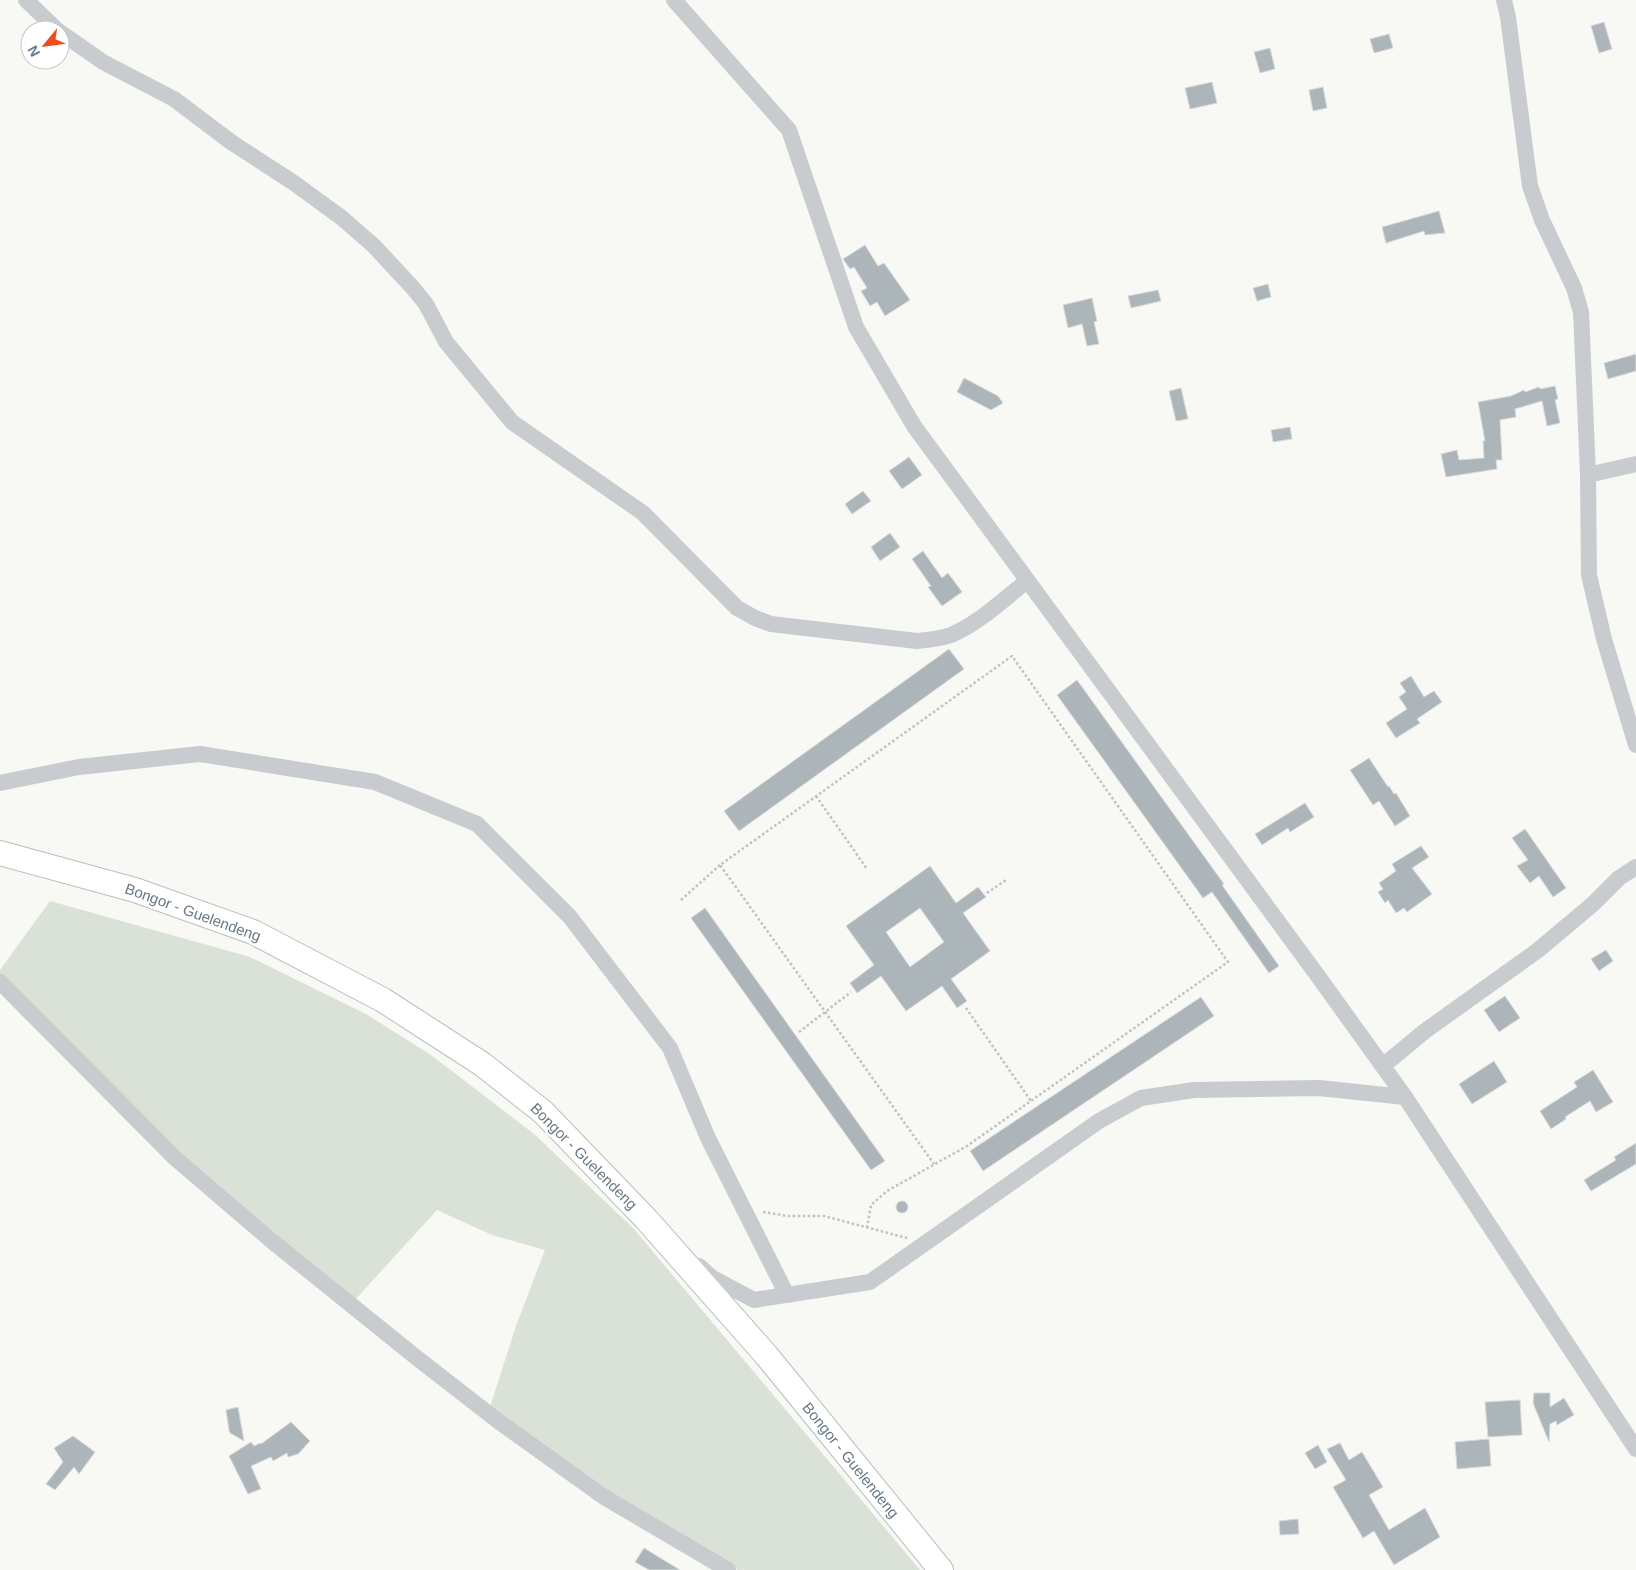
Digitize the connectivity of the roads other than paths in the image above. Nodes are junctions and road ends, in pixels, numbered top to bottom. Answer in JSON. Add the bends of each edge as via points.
{"nodes":[{"id":1,"x":26,"y":0,"type":"edge"},
{"id":2,"x":674,"y":0,"type":"edge"},
{"id":3,"x":1504,"y":0,"type":"edge"},
{"id":4,"x":47,"y":20,"type":"edge"},
{"id":5,"x":70,"y":39,"type":"edge"},
{"id":6,"x":1636,"y":464,"type":"edge"},
{"id":7,"x":1588,"y":475,"type":"junction"},
{"id":8,"x":1027,"y":581,"type":"junction"},
{"id":9,"x":1636,"y":745,"type":"edge"},
{"id":10,"x":0,"y":784,"type":"edge"},
{"id":11,"x":0,"y":853,"type":"edge"},
{"id":12,"x":1636,"y":867,"type":"edge"},
{"id":13,"x":0,"y":982,"type":"edge"},
{"id":14,"x":1381,"y":1064,"type":"junction"},
{"id":15,"x":1405,"y":1097,"type":"junction"},
{"id":16,"x":647,"y":1220,"type":"junction"},
{"id":17,"x":786,"y":1295,"type":"junction"},
{"id":18,"x":1636,"y":1449,"type":"edge"},
{"id":19,"x":728,"y":1570,"type":"edge"},
{"id":20,"x":941,"y":1570,"type":"edge"}],
"edges":[{"from":1,"to":4,"type":"street"},
{"from":2,"to":8,"type":"street","via":[[789,130],[856,327],[914,426]]},
{"from":3,"to":7,"type":"street","via":[[1530,186],[1574,288],[1581,312]]},
{"from":5,"to":8,"type":"street","via":[[103,62],[174,99],[342,218],[374,246],[413,288],[426,304],[446,342],[512,422],[643,513],[737,608],[755,618],[784,626],[917,641],[936,639],[965,628]]},
{"from":6,"to":7,"type":"street"},
{"from":7,"to":9,"type":"street","via":[[1589,575],[1604,639]]},
{"from":8,"to":14,"type":"street"},
{"from":10,"to":17,"type":"street","via":[[79,767],[200,754],[375,782],[476,824],[570,917],[670,1048],[708,1138]]},
{"from":11,"to":16,"type":"highway","name":"Bongor - Guelendeng","via":[[135,890],[253,932],[369,992],[482,1064],[531,1102]]},
{"from":12,"to":14,"type":"street","via":[[1619,878],[1536,951]]},
{"from":13,"to":19,"type":"street","via":[[176,1159],[280,1248],[498,1421],[604,1497]]},
{"from":14,"to":15,"type":"street"},
{"from":15,"to":17,"type":"street","via":[[1319,1088],[1194,1090],[1141,1098],[1100,1122],[870,1282]]},
{"from":15,"to":18,"type":"street"},
{"from":16,"to":17,"type":"street","via":[[711,1277],[754,1300]]},
{"from":16,"to":20,"type":"highway","name":"Bongor - Guelendeng","via":[[767,1356]]}]}
